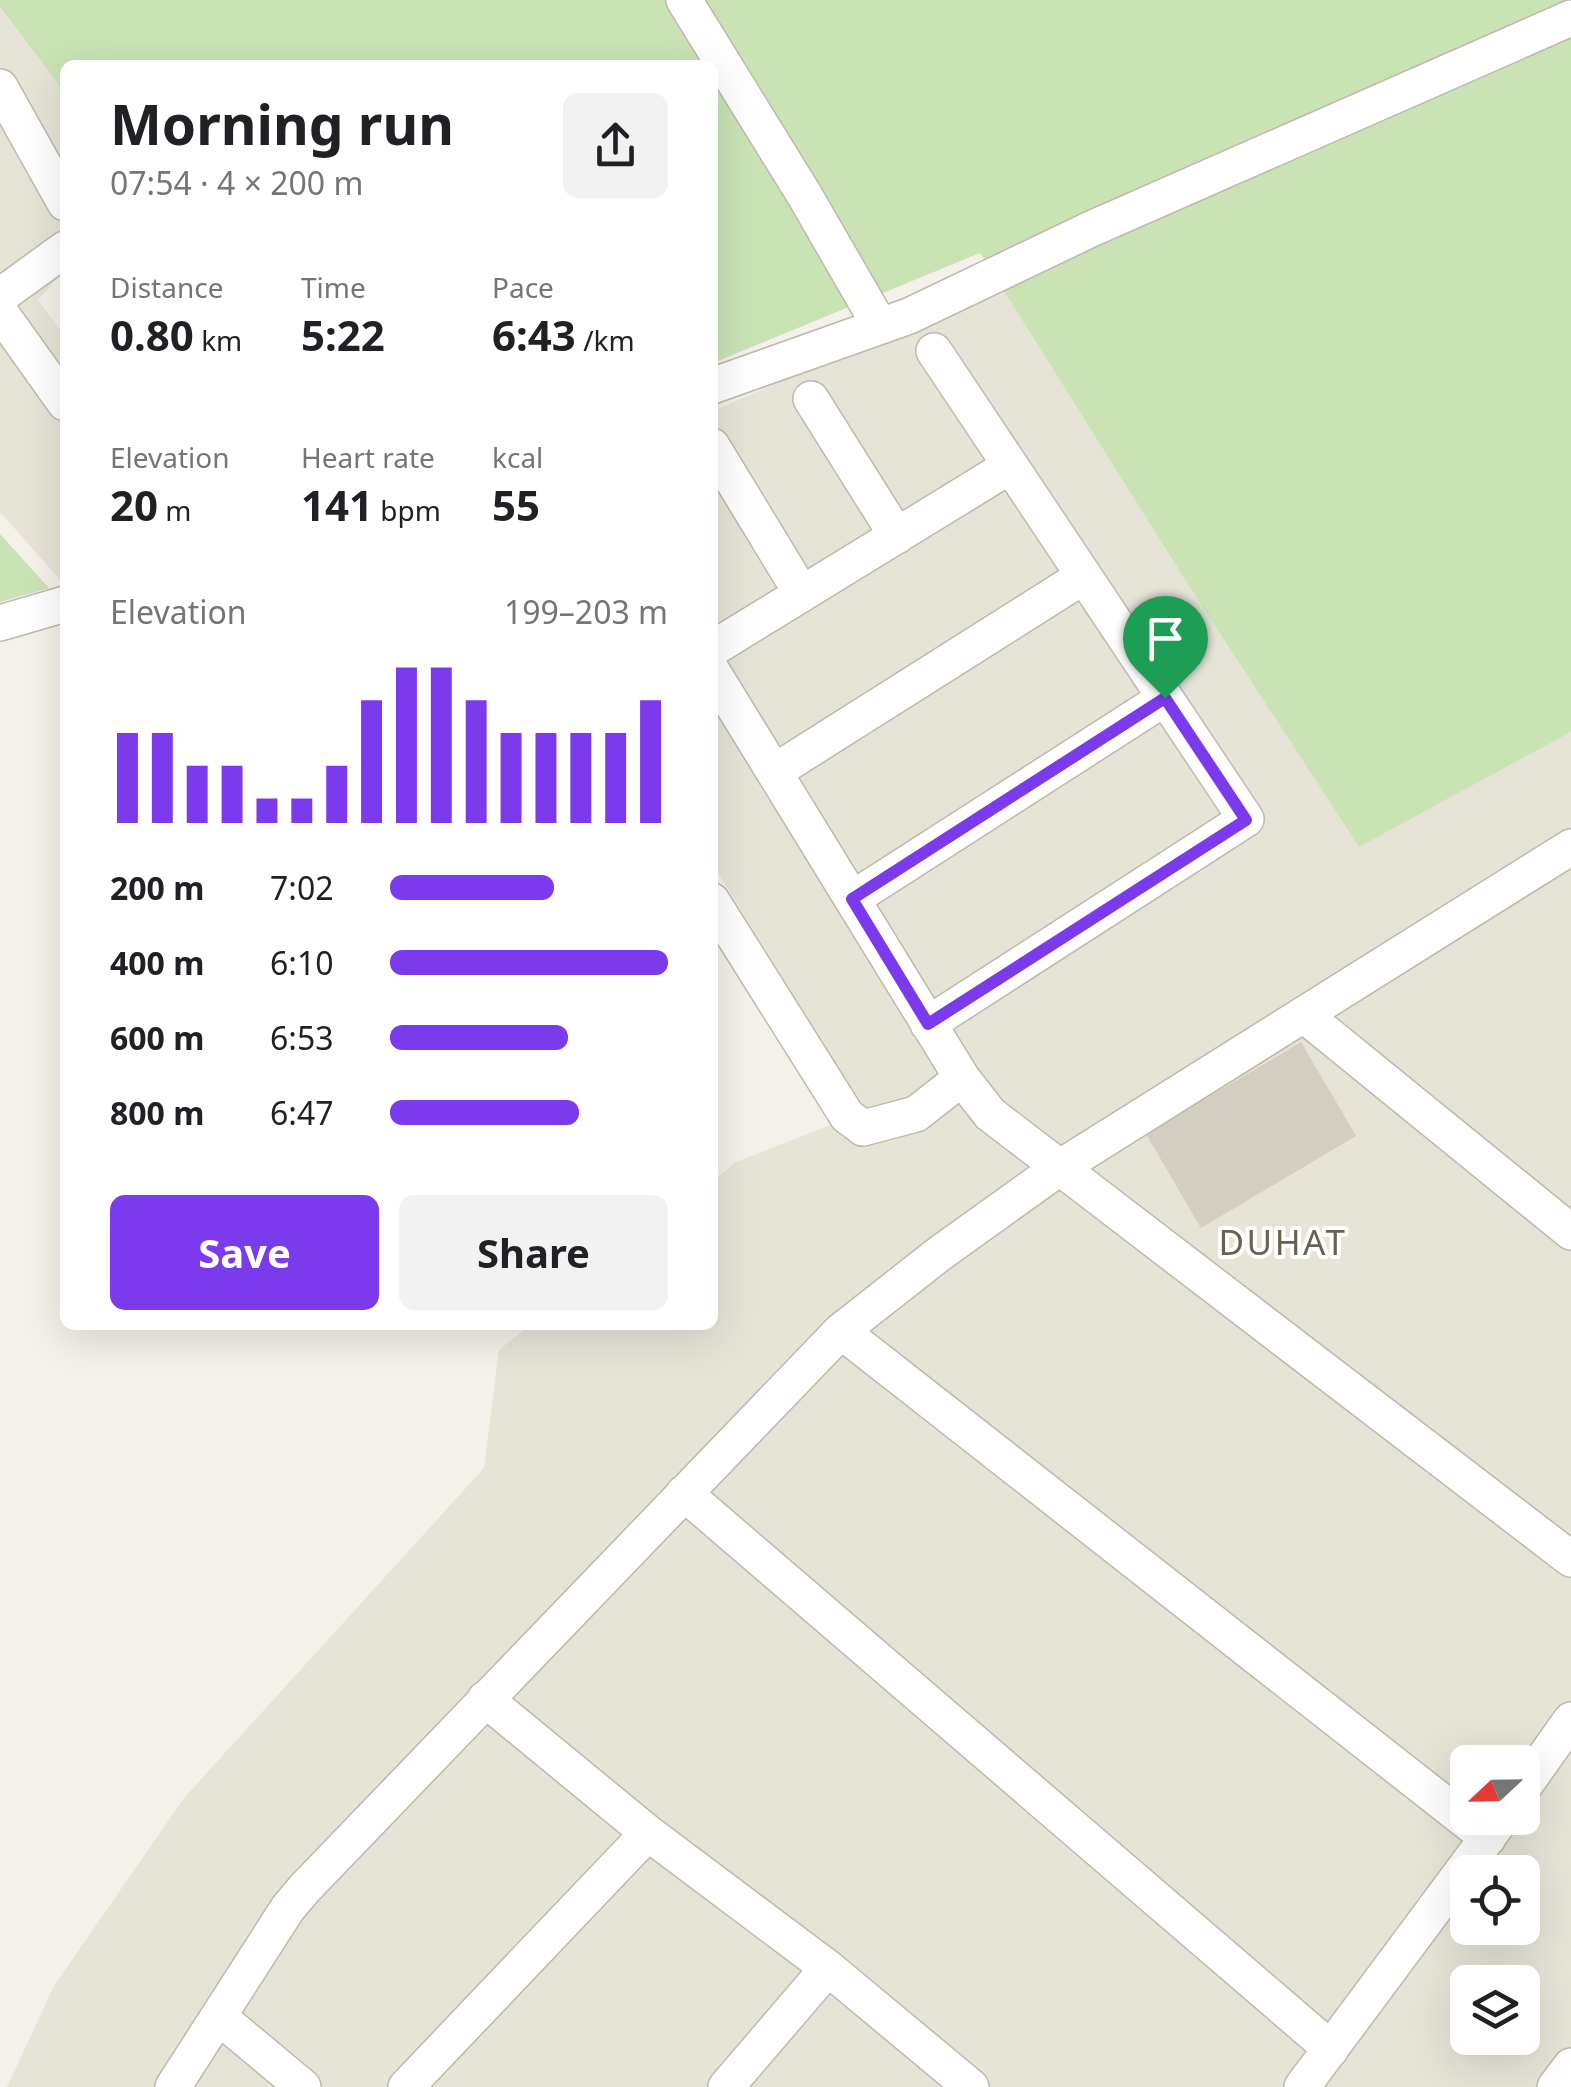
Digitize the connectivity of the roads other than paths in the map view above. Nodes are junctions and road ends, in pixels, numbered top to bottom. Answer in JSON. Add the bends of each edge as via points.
{"nodes":[{"id":1,"x":684,"y":0,"type":"edge"},
{"id":2,"x":1571,"y":18,"type":"edge"},
{"id":3,"x":0,"y":87,"type":"edge"},
{"id":4,"x":60,"y":194,"type":"edge"},
{"id":5,"x":60,"y":253,"type":"edge"},
{"id":6,"x":0,"y":296,"type":"edge"},
{"id":7,"x":0,"y":312,"type":"edge"},
{"id":8,"x":880,"y":326,"type":"junction"},
{"id":9,"x":934,"y":351,"type":"dead end"},
{"id":10,"x":718,"y":384,"type":"edge"},
{"id":11,"x":60,"y":396,"type":"edge"},
{"id":12,"x":811,"y":400,"type":"dead end"},
{"id":13,"x":718,"y":456,"type":"edge"},
{"id":14,"x":1010,"y":466,"type":"junction"},
{"id":15,"x":898,"y":536,"type":"junction"},
{"id":16,"x":1084,"y":576,"type":"junction"},
{"id":17,"x":802,"y":594,"type":"junction"},
{"id":18,"x":60,"y":605,"type":"edge"},
{"id":19,"x":0,"y":622,"type":"edge"},
{"id":20,"x":718,"y":645,"type":"edge"},
{"id":21,"x":718,"y":681,"type":"edge"},
{"id":22,"x":1165,"y":698,"type":"junction"},
{"id":23,"x":774,"y":772,"type":"junction"},
{"id":24,"x":1563,"y":861,"type":"edge"},
{"id":25,"x":852,"y":899,"type":"junction"},
{"id":26,"x":718,"y":911,"type":"edge"},
{"id":27,"x":1304,"y":1016,"type":"junction"},
{"id":28,"x":928,"y":1024,"type":"junction"},
{"id":29,"x":962,"y":1078,"type":"junction"},
{"id":30,"x":1059,"y":1168,"type":"junction"},
{"id":31,"x":1571,"y":1232,"type":"edge"},
{"id":32,"x":841,"y":1332,"type":"junction"},
{"id":33,"x":684,"y":1493,"type":"junction"},
{"id":34,"x":1571,"y":1559,"type":"edge"},
{"id":35,"x":485,"y":1699,"type":"junction"},
{"id":36,"x":1571,"y":1720,"type":"edge"},
{"id":37,"x":1540,"y":1764,"type":"edge"},
{"id":38,"x":1450,"y":1794,"type":"edge"},
{"id":39,"x":648,"y":1833,"type":"junction"},
{"id":40,"x":1490,"y":1835,"type":"edge"},
{"id":41,"x":828,"y":1968,"type":"junction"},
{"id":42,"x":219,"y":2017,"type":"junction"},
{"id":43,"x":1331,"y":2049,"type":"junction"},
{"id":44,"x":1571,"y":2066,"type":"edge"},
{"id":45,"x":1308,"y":2085,"type":"edge"},
{"id":46,"x":173,"y":2087,"type":"edge"},
{"id":47,"x":302,"y":2087,"type":"edge"},
{"id":48,"x":406,"y":2087,"type":"edge"},
{"id":49,"x":726,"y":2087,"type":"edge"},
{"id":50,"x":971,"y":2087,"type":"edge"},
{"id":51,"x":1555,"y":2087,"type":"edge"}],
"edges":[{"from":1,"to":8,"type":"street"},
{"from":2,"to":8,"type":"street"},
{"from":3,"to":4,"type":"street"},
{"from":5,"to":6,"type":"street"},
{"from":7,"to":11,"type":"street"},
{"from":8,"to":10,"type":"street"},
{"from":9,"to":14,"type":"street"},
{"from":12,"to":15,"type":"street"},
{"from":13,"to":17,"type":"street"},
{"from":14,"to":15,"type":"street"},
{"from":14,"to":16,"type":"street"},
{"from":15,"to":17,"type":"street"},
{"from":16,"to":22,"type":"street"},
{"from":16,"to":23,"type":"street"},
{"from":17,"to":20,"type":"street"},
{"from":18,"to":19,"type":"street"},
{"from":21,"to":23,"type":"street"},
{"from":22,"to":25,"type":"street"},
{"from":22,"to":28,"type":"street","via":[[1246,820]]},
{"from":23,"to":25,"type":"street"},
{"from":24,"to":27,"type":"street"},
{"from":25,"to":28,"type":"street"},
{"from":26,"to":29,"type":"street","via":[[847,1116],[864,1128],[916,1114]]},
{"from":27,"to":30,"type":"street"},
{"from":27,"to":31,"type":"street"},
{"from":28,"to":29,"type":"street"},
{"from":29,"to":30,"type":"street","via":[[990,1114]]},
{"from":30,"to":32,"type":"street"},
{"from":30,"to":34,"type":"street"},
{"from":32,"to":33,"type":"street"},
{"from":32,"to":38,"type":"street"},
{"from":33,"to":35,"type":"street"},
{"from":33,"to":43,"type":"street"},
{"from":35,"to":39,"type":"street"},
{"from":35,"to":42,"type":"street","via":[[288,1908]]},
{"from":36,"to":37,"type":"street"},
{"from":39,"to":41,"type":"street"},
{"from":39,"to":48,"type":"street"},
{"from":40,"to":43,"type":"street"},
{"from":41,"to":49,"type":"street"},
{"from":41,"to":50,"type":"street"},
{"from":42,"to":46,"type":"street"},
{"from":42,"to":47,"type":"street"},
{"from":43,"to":45,"type":"street"},
{"from":44,"to":51,"type":"street"}]}
